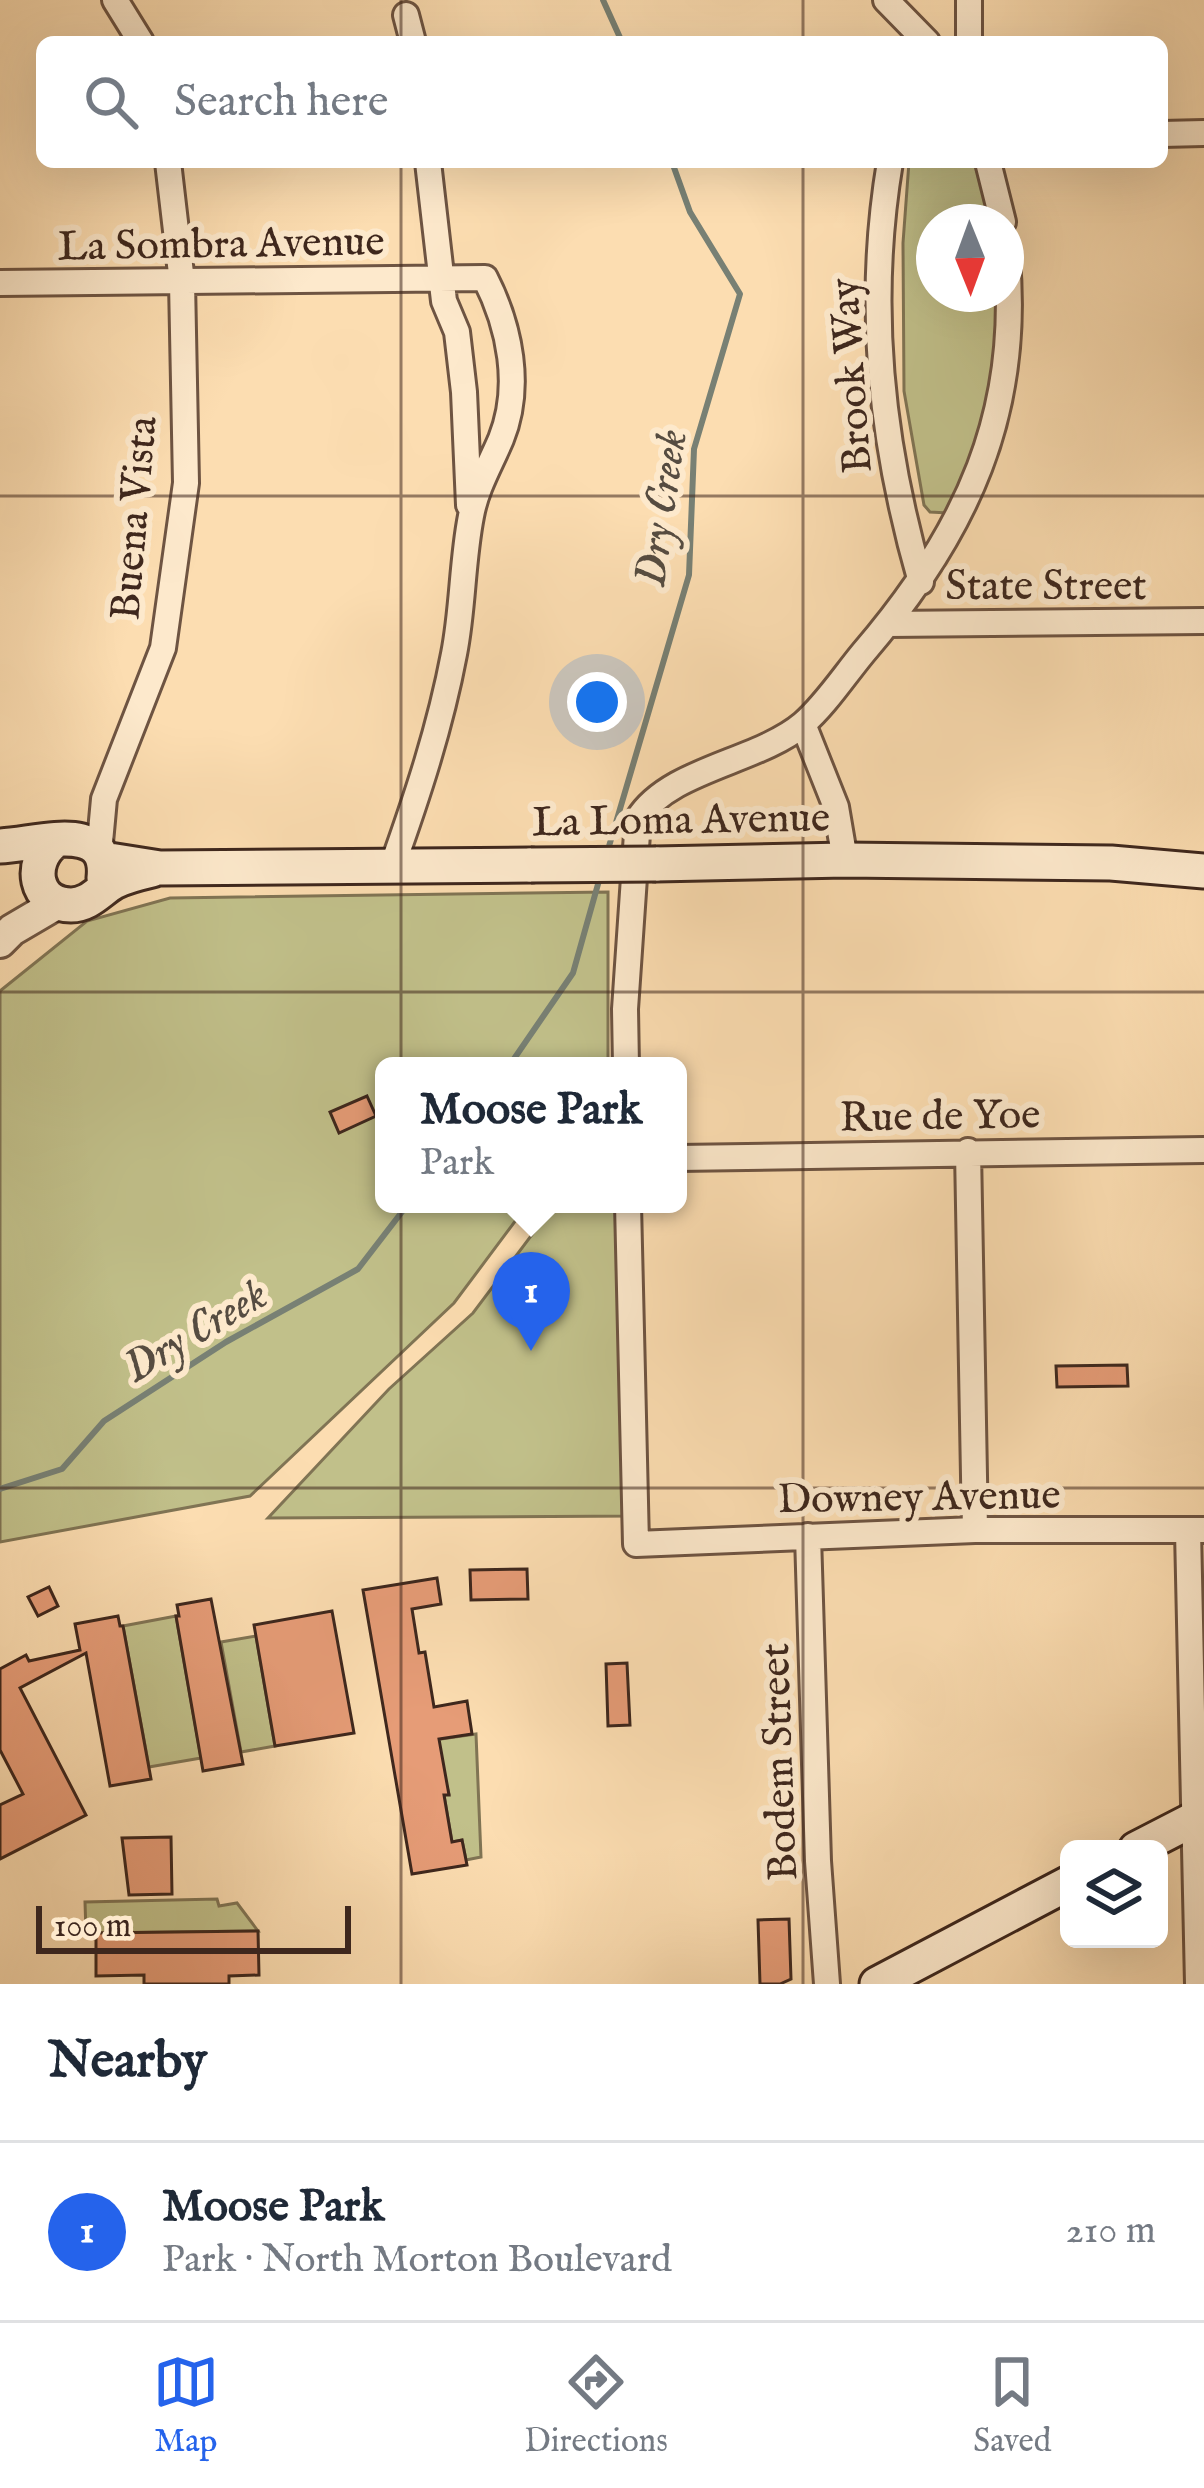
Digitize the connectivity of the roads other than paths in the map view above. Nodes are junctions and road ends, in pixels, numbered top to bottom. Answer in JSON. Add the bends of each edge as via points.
{"nodes":[{"id":1,"x":116,"y":0,"type":"edge"},
{"id":2,"x":886,"y":0,"type":"edge"},
{"id":3,"x":969,"y":0,"type":"edge"},
{"id":4,"x":406,"y":15,"type":"dead end"},
{"id":5,"x":137,"y":36,"type":"edge"},
{"id":6,"x":411,"y":36,"type":"edge"},
{"id":7,"x":919,"y":36,"type":"edge"},
{"id":8,"x":969,"y":36,"type":"edge"},
{"id":9,"x":1204,"y":133,"type":"edge"},
{"id":10,"x":1168,"y":134,"type":"edge"},
{"id":11,"x":169,"y":168,"type":"edge"},
{"id":12,"x":429,"y":168,"type":"edge"},
{"id":13,"x":889,"y":168,"type":"edge"},
{"id":14,"x":990,"y":168,"type":"edge"},
{"id":15,"x":998,"y":204,"type":"edge"},
{"id":16,"x":442,"y":279,"type":"junction"},
{"id":17,"x":182,"y":282,"type":"junction"},
{"id":18,"x":0,"y":283,"type":"edge"},
{"id":19,"x":1008,"y":312,"type":"edge"},
{"id":20,"x":470,"y":519,"type":"junction"},
{"id":21,"x":921,"y":582,"type":"junction"},
{"id":22,"x":1204,"y":621,"type":"edge"},
{"id":23,"x":888,"y":624,"type":"junction"},
{"id":24,"x":802,"y":724,"type":"junction"},
{"id":25,"x":0,"y":846,"type":"edge"},
{"id":26,"x":85,"y":856,"type":"junction"},
{"id":27,"x":0,"y":857,"type":"edge"},
{"id":28,"x":844,"y":860,"type":"junction"},
{"id":29,"x":392,"y":867,"type":"junction"},
{"id":30,"x":1204,"y":871,"type":"edge"},
{"id":31,"x":44,"y":885,"type":"junction"},
{"id":32,"x":6,"y":936,"type":"edge"},
{"id":33,"x":626,"y":1057,"type":"edge"},
{"id":34,"x":1204,"y":1150,"type":"edge"},
{"id":35,"x":968,"y":1151,"type":"junction"},
{"id":36,"x":687,"y":1158,"type":"edge"},
{"id":37,"x":628,"y":1213,"type":"edge"},
{"id":38,"x":976,"y":1530,"type":"junction"},
{"id":39,"x":1196,"y":1530,"type":"edge"},
{"id":40,"x":808,"y":1536,"type":"junction"},
{"id":41,"x":1198,"y":1817,"type":"edge"},
{"id":42,"x":1153,"y":1840,"type":"edge"},
{"id":43,"x":1060,"y":1888,"type":"edge"},
{"id":44,"x":827,"y":1984,"type":"edge"},
{"id":45,"x":877,"y":1984,"type":"edge"},
{"id":46,"x":1198,"y":1984,"type":"edge"}],
"edges":[{"from":1,"to":5,"type":"street"},
{"from":2,"to":7,"type":"street"},
{"from":3,"to":8,"type":"street"},
{"from":4,"to":6,"type":"street"},
{"from":9,"to":10,"type":"street"},
{"from":11,"to":17,"type":"street","name":"Buena Vista"},
{"from":12,"to":16,"type":"street"},
{"from":13,"to":21,"type":"street","name":"Brook Way","via":[[877,285],[879,365],[891,464]]},
{"from":14,"to":15,"type":"street"},
{"from":16,"to":17,"type":"street","name":"La Sombra Avenue"},
{"from":16,"to":20,"type":"street","via":[[457,332]]},
{"from":16,"to":20,"type":"street","name":"La Sombra Avenue","via":[[485,278],[512,366],[502,437]]},
{"from":17,"to":18,"type":"street","name":"La Sombra Avenue"},
{"from":17,"to":26,"type":"street","name":"Buena Vista","via":[[186,483],[163,648]]},
{"from":19,"to":21,"type":"street","via":[[994,426],[962,512]]},
{"from":20,"to":29,"type":"street","via":[[441,716]]},
{"from":21,"to":23,"type":"street"},
{"from":22,"to":23,"type":"street","name":"State Street"},
{"from":23,"to":24,"type":"street"},
{"from":24,"to":28,"type":"street","via":[[836,807]]},
{"from":24,"to":33,"type":"street","via":[[656,797],[638,819]]},
{"from":25,"to":26,"type":"main road","name":"La Loma Avenue"},
{"from":26,"to":29,"type":"main road","name":"La Loma Avenue","via":[[120,879],[160,868]]},
{"from":26,"to":31,"type":"main road","via":[[39,857]]},
{"from":26,"to":31,"type":"main road","via":[[80,904]]},
{"from":27,"to":31,"type":"main road"},
{"from":28,"to":29,"type":"main road","name":"La Loma Avenue","bridge":true},
{"from":28,"to":30,"type":"main road","name":"La Loma Avenue","via":[[1112,862]]},
{"from":31,"to":32,"type":"street"},
{"from":34,"to":35,"type":"street","name":"Rue de Yoe"},
{"from":35,"to":36,"type":"street","name":"Rue de Yoe"},
{"from":35,"to":38,"type":"street"},
{"from":37,"to":40,"type":"street","name":"Downey Avenue","via":[[636,1544]]},
{"from":38,"to":39,"type":"street","name":"Downey Avenue"},
{"from":38,"to":40,"type":"street","name":"Downey Avenue"},
{"from":39,"to":41,"type":"street"},
{"from":40,"to":44,"type":"street","name":"Bodem Street"},
{"from":41,"to":42,"type":"main road"},
{"from":41,"to":46,"type":"street"},
{"from":43,"to":45,"type":"main road"}]}
